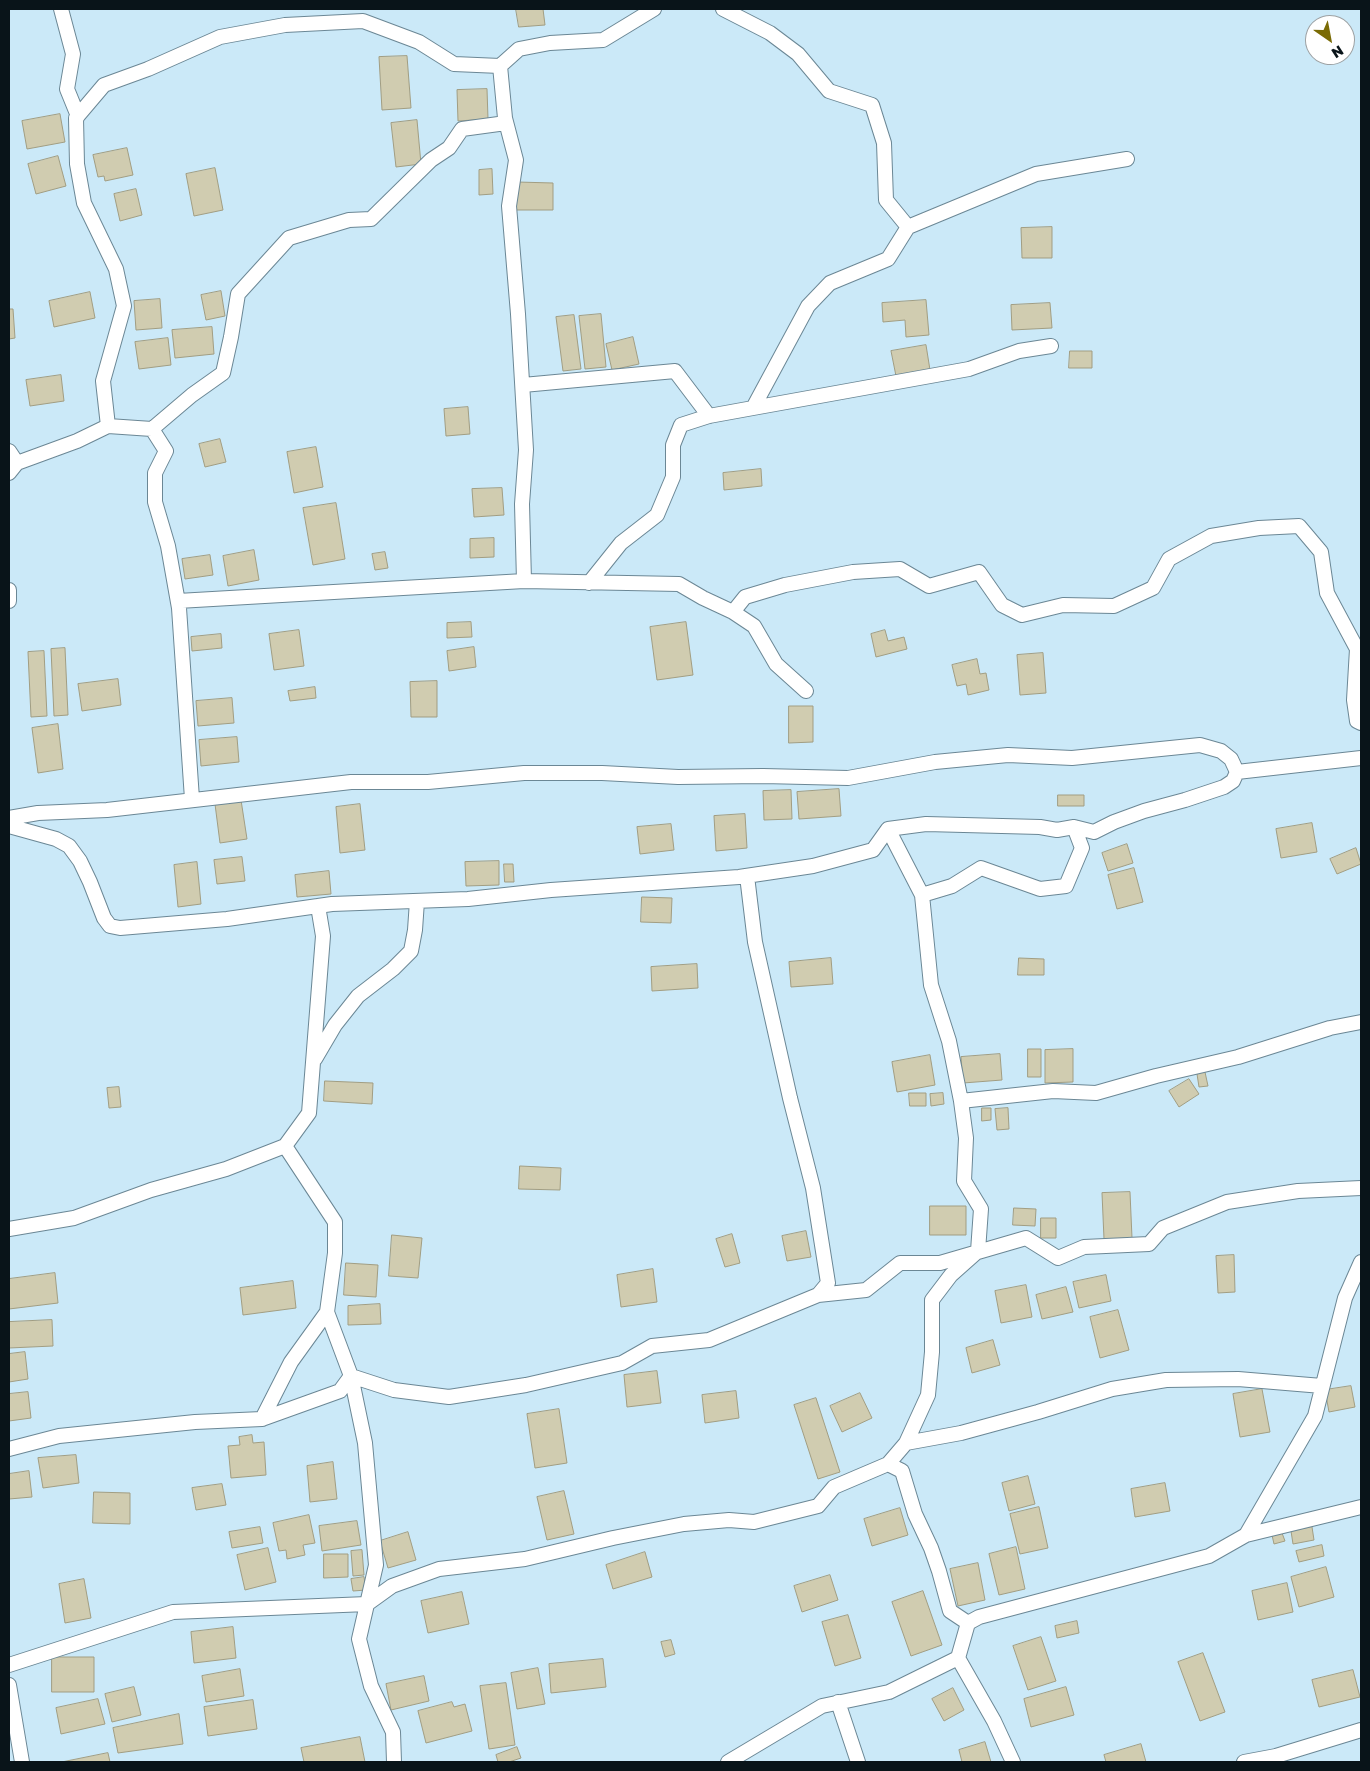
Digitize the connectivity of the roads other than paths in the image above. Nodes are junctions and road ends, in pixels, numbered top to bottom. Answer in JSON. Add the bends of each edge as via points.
{"nodes":[{"id":1,"x":61,"y":9,"type":"edge"},
{"id":2,"x":654,"y":9,"type":"edge"},
{"id":3,"x":723,"y":9,"type":"edge"},
{"id":4,"x":500,"y":66,"type":"junction"},
{"id":5,"x":78,"y":116,"type":"junction"},
{"id":6,"x":506,"y":124,"type":"junction"},
{"id":7,"x":1127,"y":159,"type":"dead end"},
{"id":8,"x":908,"y":227,"type":"junction"},
{"id":9,"x":1051,"y":346,"type":"dead end"},
{"id":10,"x":523,"y":385,"type":"junction"},
{"id":11,"x":753,"y":408,"type":"junction"},
{"id":12,"x":709,"y":416,"type":"junction"},
{"id":13,"x":108,"y":426,"type":"junction"},
{"id":14,"x":152,"y":429,"type":"junction"},
{"id":15,"x":9,"y":451,"type":"edge"},
{"id":16,"x":13,"y":468,"type":"edge"},
{"id":17,"x":524,"y":581,"type":"junction"},
{"id":18,"x":589,"y":583,"type":"junction"},
{"id":19,"x":9,"y":590,"type":"edge"},
{"id":20,"x":178,"y":600,"type":"junction"},
{"id":21,"x":9,"y":601,"type":"edge"},
{"id":22,"x":733,"y":612,"type":"junction"},
{"id":23,"x":806,"y":691,"type":"dead end"},
{"id":24,"x":1361,"y":723,"type":"edge"},
{"id":25,"x":1361,"y":758,"type":"edge"},
{"id":26,"x":1237,"y":772,"type":"junction"},
{"id":27,"x":192,"y":799,"type":"junction"},
{"id":28,"x":9,"y":818,"type":"edge"},
{"id":29,"x":9,"y":826,"type":"edge"},
{"id":30,"x":1074,"y":827,"type":"junction"},
{"id":31,"x":888,"y":829,"type":"junction"},
{"id":32,"x":747,"y":876,"type":"junction"},
{"id":33,"x":922,"y":895,"type":"junction"},
{"id":34,"x":417,"y":901,"type":"junction"},
{"id":35,"x":318,"y":906,"type":"junction"},
{"id":36,"x":1361,"y":1022,"type":"edge"},
{"id":37,"x":314,"y":1062,"type":"junction"},
{"id":38,"x":961,"y":1101,"type":"junction"},
{"id":39,"x":285,"y":1146,"type":"junction"},
{"id":40,"x":1361,"y":1188,"type":"edge"},
{"id":41,"x":9,"y":1229,"type":"edge"},
{"id":42,"x":978,"y":1251,"type":"junction"},
{"id":43,"x":1361,"y":1262,"type":"edge"},
{"id":44,"x":818,"y":1295,"type":"junction"},
{"id":45,"x":327,"y":1312,"type":"junction"},
{"id":46,"x":351,"y":1376,"type":"junction"},
{"id":47,"x":1322,"y":1386,"type":"junction"},
{"id":48,"x":262,"y":1419,"type":"junction"},
{"id":49,"x":906,"y":1443,"type":"junction"},
{"id":50,"x":9,"y":1449,"type":"edge"},
{"id":51,"x":888,"y":1464,"type":"junction"},
{"id":52,"x":1361,"y":1508,"type":"edge"},
{"id":53,"x":1246,"y":1535,"type":"junction"},
{"id":54,"x":367,"y":1604,"type":"junction"},
{"id":55,"x":968,"y":1623,"type":"junction"},
{"id":56,"x":958,"y":1658,"type":"junction"},
{"id":57,"x":9,"y":1664,"type":"edge"},
{"id":58,"x":9,"y":1685,"type":"edge"},
{"id":59,"x":838,"y":1702,"type":"junction"},
{"id":60,"x":1361,"y":1730,"type":"edge"},
{"id":61,"x":22,"y":1762,"type":"edge"},
{"id":62,"x":394,"y":1762,"type":"edge"},
{"id":63,"x":728,"y":1762,"type":"edge"},
{"id":64,"x":858,"y":1762,"type":"edge"},
{"id":65,"x":1013,"y":1762,"type":"edge"},
{"id":66,"x":1244,"y":1762,"type":"edge"}],
"edges":[{"from":1,"to":5,"type":"street","via":[[73,54],[67,88]]},
{"from":2,"to":4,"type":"street","via":[[603,40],[518,49]]},
{"from":3,"to":8,"type":"street","via":[[770,33],[798,54],[829,90],[872,105],[884,143],[886,200]]},
{"from":4,"to":5,"type":"street","via":[[454,64],[419,42],[363,21],[285,26],[220,37],[104,85]]},
{"from":4,"to":6,"type":"street"},
{"from":5,"to":13,"type":"street","via":[[77,164],[84,203],[116,269],[124,306],[103,381]]},
{"from":6,"to":10,"type":"street","via":[[516,160],[509,206]]},
{"from":6,"to":14,"type":"street","via":[[462,128],[449,148],[431,160],[371,219],[349,220],[289,238],[238,294],[223,373]]},
{"from":7,"to":8,"type":"street","via":[[1036,174]]},
{"from":8,"to":11,"type":"street","via":[[888,259],[830,283],[808,306]]},
{"from":9,"to":11,"type":"street","via":[[1019,351],[969,369]]},
{"from":10,"to":12,"type":"street","via":[[675,371]]},
{"from":10,"to":17,"type":"street","via":[[526,450],[522,504]]},
{"from":11,"to":12,"type":"street"},
{"from":12,"to":18,"type":"street","via":[[681,425],[673,445],[673,477],[657,515],[621,543]]},
{"from":13,"to":14,"type":"street"},
{"from":13,"to":16,"type":"street"},
{"from":14,"to":20,"type":"street","via":[[166,451],[155,472],[155,502],[168,546]]},
{"from":15,"to":16,"type":"street"},
{"from":17,"to":18,"type":"street"},
{"from":17,"to":20,"type":"street"},
{"from":18,"to":22,"type":"street","via":[[679,584]]},
{"from":19,"to":21,"type":"street"},
{"from":20,"to":27,"type":"street"},
{"from":22,"to":23,"type":"street","via":[[754,626],[776,664]]},
{"from":22,"to":24,"type":"street","via":[[746,597],[784,585],[853,572],[900,569],[929,586],[979,572],[1002,605],[1022,615],[1063,606],[1114,606],[1153,588],[1169,559],[1211,536],[1259,528],[1299,526],[1321,552],[1327,593],[1357,648],[1354,700],[1357,721]]},
{"from":25,"to":26,"type":"street"},
{"from":26,"to":27,"type":"street","via":[[1231,759],[1221,751],[1200,744],[1072,758],[1008,755],[935,762],[848,778],[524,773],[428,782],[352,782]]},
{"from":26,"to":30,"type":"street","via":[[1233,781],[1224,787],[1144,810],[1094,832]]},
{"from":27,"to":28,"type":"street"},
{"from":29,"to":35,"type":"street","via":[[56,839],[69,846],[80,861],[110,926],[120,928],[227,919]]},
{"from":30,"to":31,"type":"street","via":[[1057,830],[926,824]]},
{"from":30,"to":33,"type":"street","via":[[1082,848],[1066,886],[1040,890],[981,868],[952,886]]},
{"from":31,"to":32,"type":"street","via":[[873,850],[813,866]]},
{"from":31,"to":33,"type":"street"},
{"from":32,"to":34,"type":"street"},
{"from":32,"to":44,"type":"street","via":[[755,942],[813,1188],[828,1283]]},
{"from":33,"to":38,"type":"street","via":[[931,986],[949,1041]]},
{"from":34,"to":35,"type":"street"},
{"from":34,"to":37,"type":"street","via":[[411,951],[358,996],[335,1025]]},
{"from":35,"to":37,"type":"street","via":[[323,936]]},
{"from":36,"to":38,"type":"street","via":[[1096,1093],[1053,1091]]},
{"from":37,"to":39,"type":"street","via":[[309,1113]]},
{"from":38,"to":42,"type":"street","via":[[966,1138],[964,1181],[981,1209]]},
{"from":39,"to":41,"type":"street","via":[[226,1169],[151,1190],[74,1218]]},
{"from":39,"to":45,"type":"street","via":[[335,1222],[335,1253]]},
{"from":40,"to":42,"type":"street","via":[[1298,1191],[1227,1202],[1163,1228],[1149,1244],[1084,1246],[1058,1258],[1026,1238]]},
{"from":42,"to":44,"type":"street","via":[[940,1263],[900,1263],[866,1290]]},
{"from":42,"to":49,"type":"street","via":[[951,1275],[932,1300],[928,1395]]},
{"from":43,"to":47,"type":"street","via":[[1344,1298]]},
{"from":44,"to":46,"type":"street","via":[[709,1340],[652,1346],[622,1363],[526,1386],[449,1397],[394,1390]]},
{"from":45,"to":46,"type":"street"},
{"from":45,"to":48,"type":"street","via":[[291,1362]]},
{"from":46,"to":48,"type":"street","via":[[340,1391]]},
{"from":46,"to":54,"type":"street","via":[[365,1443],[376,1565]]},
{"from":47,"to":49,"type":"street","via":[[1238,1379],[1166,1380],[1112,1389],[978,1428]]},
{"from":47,"to":53,"type":"street","via":[[1315,1416]]},
{"from":48,"to":50,"type":"street","via":[[195,1422],[59,1436]]},
{"from":49,"to":51,"type":"street"},
{"from":51,"to":54,"type":"street","via":[[834,1487],[818,1506],[754,1522],[729,1520],[684,1524],[525,1559],[439,1569],[392,1586]]},
{"from":51,"to":55,"type":"street","via":[[902,1471],[915,1514],[939,1571],[950,1611]]},
{"from":52,"to":53,"type":"street"},
{"from":53,"to":55,"type":"street","via":[[1209,1556],[979,1617]]},
{"from":54,"to":57,"type":"street","via":[[173,1612]]},
{"from":54,"to":62,"type":"street","via":[[359,1639],[371,1686],[393,1732]]},
{"from":55,"to":56,"type":"street"},
{"from":56,"to":59,"type":"street","via":[[889,1692]]},
{"from":56,"to":65,"type":"street"},
{"from":58,"to":61,"type":"street"},
{"from":59,"to":63,"type":"street","via":[[822,1706]]},
{"from":59,"to":64,"type":"street"},
{"from":60,"to":66,"type":"street","via":[[1276,1756]]}]}
